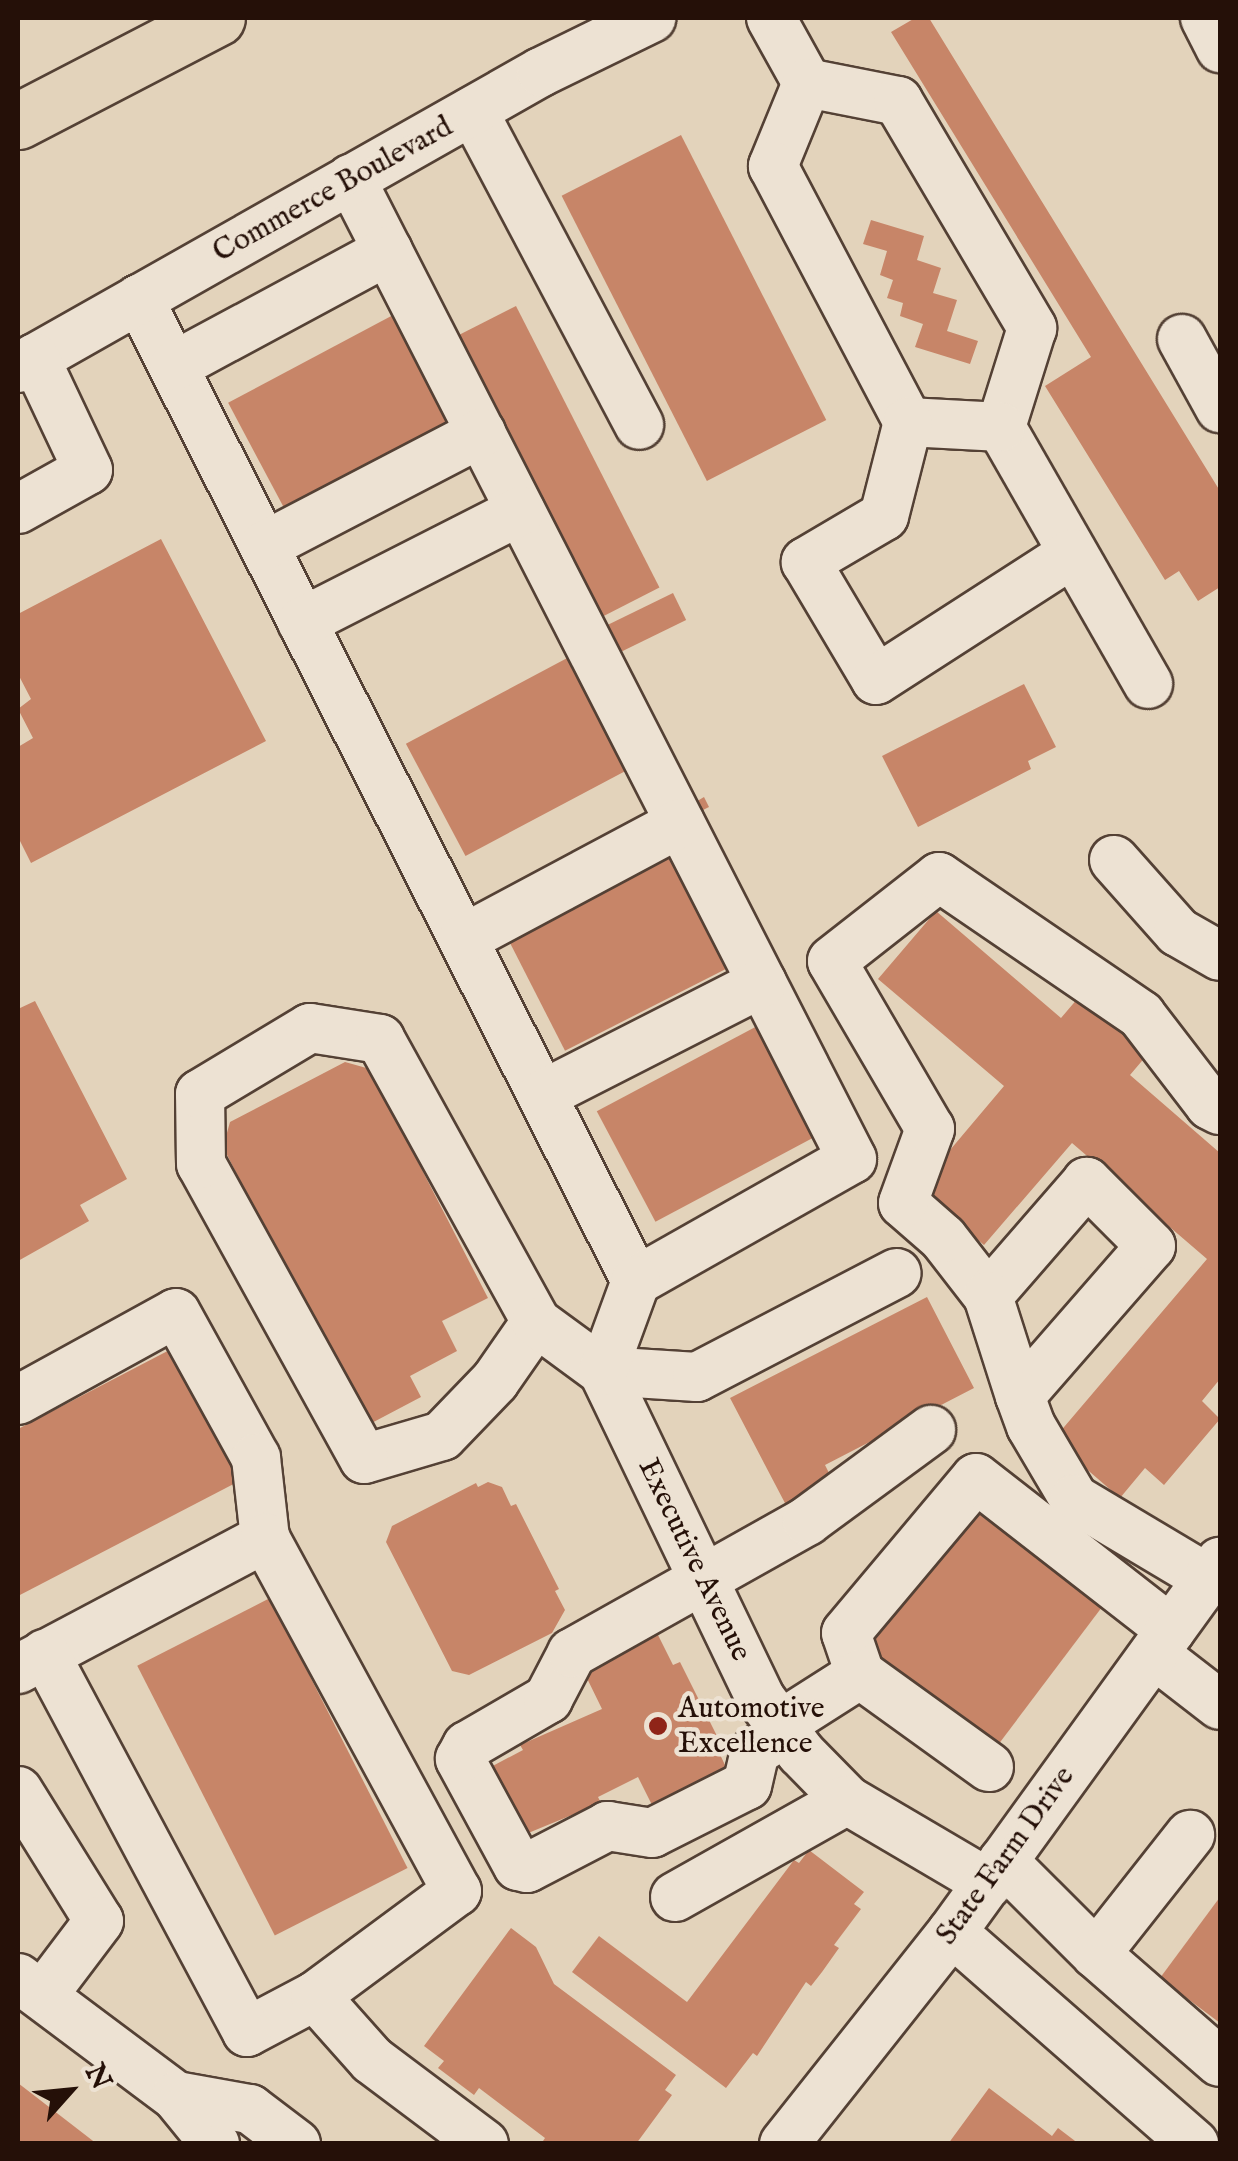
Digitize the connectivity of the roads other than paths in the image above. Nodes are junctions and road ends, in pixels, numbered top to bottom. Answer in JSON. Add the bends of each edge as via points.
{"nodes":[{"id":1,"x":218,"y":18,"type":"edge"},
{"id":2,"x":652,"y":18,"type":"edge"},
{"id":3,"x":771,"y":18,"type":"edge"},
{"id":4,"x":1205,"y":18,"type":"edge"},
{"id":5,"x":1220,"y":48,"type":"edge"},
{"id":6,"x":807,"y":83,"type":"junction"},
{"id":7,"x":474,"y":111,"type":"junction"},
{"id":8,"x":18,"y":124,"type":"edge"},
{"id":9,"x":351,"y":179,"type":"junction"},
{"id":10,"x":388,"y":251,"type":"junction"},
{"id":11,"x":139,"y":299,"type":"junction"},
{"id":12,"x":1182,"y":339,"type":"dead end"},
{"id":13,"x":26,"y":363,"type":"edge"},
{"id":14,"x":174,"y":366,"type":"junction"},
{"id":15,"x":1220,"y":408,"type":"edge"},
{"id":16,"x":908,"y":422,"type":"junction"},
{"id":17,"x":639,"y":425,"type":"dead end"},
{"id":18,"x":1001,"y":427,"type":"junction"},
{"id":19,"x":481,"y":433,"type":"junction"},
{"id":20,"x":18,"y":509,"type":"edge"},
{"id":21,"x":520,"y":510,"type":"junction"},
{"id":22,"x":264,"y":546,"type":"junction"},
{"id":23,"x":1073,"y":552,"type":"junction"},
{"id":24,"x":302,"y":622,"type":"junction"},
{"id":25,"x":1148,"y":684,"type":"dead end"},
{"id":26,"x":680,"y":823,"type":"junction"},
{"id":27,"x":1114,"y":860,"type":"dead end"},
{"id":28,"x":463,"y":939,"type":"junction"},
{"id":29,"x":1220,"y":956,"type":"edge"},
{"id":30,"x":762,"y":983,"type":"junction"},
{"id":31,"x":542,"y":1095,"type":"junction"},
{"id":32,"x":1220,"y":1110,"type":"edge"},
{"id":33,"x":897,"y":1274,"type":"dead end"},
{"id":34,"x":636,"y":1281,"type":"junction"},
{"id":35,"x":988,"y":1296,"type":"junction"},
{"id":36,"x":536,"y":1322,"type":"junction"},
{"id":37,"x":603,"y":1371,"type":"junction"},
{"id":38,"x":1020,"y":1396,"type":"junction"},
{"id":39,"x":18,"y":1400,"type":"edge"},
{"id":40,"x":931,"y":1430,"type":"dead end"},
{"id":41,"x":265,"y":1538,"type":"junction"},
{"id":42,"x":1214,"y":1571,"type":"edge"},
{"id":43,"x":704,"y":1582,"type":"junction"},
{"id":44,"x":1163,"y":1642,"type":"junction"},
{"id":45,"x":32,"y":1661,"type":"edge"},
{"id":46,"x":860,"y":1674,"type":"junction"},
{"id":47,"x":1220,"y":1705,"type":"edge"},
{"id":48,"x":783,"y":1728,"type":"junction"},
{"id":49,"x":989,"y":1768,"type":"dead end"},
{"id":50,"x":18,"y":1791,"type":"edge"},
{"id":51,"x":847,"y":1800,"type":"junction"},
{"id":52,"x":1190,"y":1836,"type":"dead end"},
{"id":53,"x":996,"y":1872,"type":"junction"},
{"id":54,"x":675,"y":1897,"type":"dead end"},
{"id":55,"x":952,"y":1932,"type":"junction"},
{"id":56,"x":1096,"y":1954,"type":"junction"},
{"id":57,"x":30,"y":1986,"type":"edge"},
{"id":58,"x":315,"y":1996,"type":"junction"},
{"id":59,"x":1220,"y":2062,"type":"edge"},
{"id":60,"x":176,"y":2096,"type":"junction"},
{"id":61,"x":216,"y":2144,"type":"edge"},
{"id":62,"x":296,"y":2144,"type":"edge"},
{"id":63,"x":484,"y":2144,"type":"edge"},
{"id":64,"x":784,"y":2144,"type":"edge"},
{"id":65,"x":1194,"y":2144,"type":"edge"}],
"edges":[{"from":1,"to":8,"type":"highway"},
{"from":2,"to":7,"type":"street","name":"Commerce Boulevard"},
{"from":3,"to":6,"type":"street"},
{"from":4,"to":5,"type":"street"},
{"from":6,"to":16,"type":"street","via":[[772,166]]},
{"from":6,"to":18,"type":"street","via":[[898,101],[1032,328]]},
{"from":7,"to":9,"type":"street","name":"Commerce Boulevard"},
{"from":7,"to":17,"type":"street"},
{"from":9,"to":10,"type":"street"},
{"from":9,"to":11,"type":"street","name":"Commerce Boulevard"},
{"from":10,"to":14,"type":"street"},
{"from":10,"to":19,"type":"street"},
{"from":11,"to":13,"type":"street","name":"Commerce Boulevard"},
{"from":11,"to":14,"type":"street"},
{"from":12,"to":15,"type":"street"},
{"from":13,"to":20,"type":"street","via":[[88,470]]},
{"from":14,"to":22,"type":"street"},
{"from":16,"to":18,"type":"street"},
{"from":16,"to":23,"type":"street","via":[[884,516],[806,562],[876,680]]},
{"from":18,"to":23,"type":"street"},
{"from":19,"to":21,"type":"street"},
{"from":19,"to":22,"type":"street"},
{"from":21,"to":24,"type":"street"},
{"from":21,"to":26,"type":"street"},
{"from":22,"to":24,"type":"street"},
{"from":23,"to":25,"type":"street"},
{"from":24,"to":28,"type":"street"},
{"from":26,"to":28,"type":"street"},
{"from":26,"to":30,"type":"street"},
{"from":27,"to":29,"type":"street","via":[[1178,932]]},
{"from":28,"to":31,"type":"street"},
{"from":30,"to":31,"type":"street"},
{"from":30,"to":34,"type":"street","via":[[852,1159]]},
{"from":31,"to":34,"type":"street"},
{"from":32,"to":35,"type":"street","via":[[1141,1015],[939,877],[832,961],[930,1129],[903,1203],[943,1238]]},
{"from":33,"to":37,"type":"street","via":[[697,1377]]},
{"from":34,"to":37,"type":"street"},
{"from":35,"to":38,"type":"street"},
{"from":35,"to":38,"type":"street","via":[[1087,1182],[1150,1246]]},
{"from":36,"to":36,"type":"street","via":[[380,1039],[310,1028],[200,1094],[201,1164],[364,1459],[442,1436],[495,1381]]},
{"from":36,"to":37,"type":"street"},
{"from":37,"to":43,"type":"street","name":"Executive Avenue"},
{"from":38,"to":42,"type":"street","via":[[1074,1499]]},
{"from":39,"to":41,"type":"street","via":[[176,1313],[256,1458]]},
{"from":40,"to":43,"type":"street","via":[[807,1522]]},
{"from":41,"to":45,"type":"street"},
{"from":41,"to":58,"type":"street","via":[[457,1890]]},
{"from":42,"to":44,"type":"street","name":"State Farm Drive"},
{"from":43,"to":48,"type":"street","name":"Executive Avenue","via":[[761,1699]]},
{"from":43,"to":48,"type":"street","via":[[572,1653],[548,1700],[467,1746],[460,1759],[518,1866],[527,1868],[608,1826],[652,1833],[747,1784],[755,1751]]},
{"from":44,"to":46,"type":"street","via":[[976,1478],[846,1633]]},
{"from":44,"to":47,"type":"street"},
{"from":44,"to":53,"type":"street","name":"State Farm Drive"},
{"from":45,"to":58,"type":"street","via":[[247,2032]]},
{"from":46,"to":48,"type":"street"},
{"from":46,"to":49,"type":"street"},
{"from":48,"to":51,"type":"street","name":"Executive Avenue"},
{"from":50,"to":57,"type":"street","via":[[99,1922]]},
{"from":51,"to":53,"type":"street","name":"Executive Avenue"},
{"from":51,"to":54,"type":"street"},
{"from":52,"to":56,"type":"street"},
{"from":53,"to":55,"type":"street","name":"State Farm Drive"},
{"from":53,"to":56,"type":"street","name":"Executive Avenue"},
{"from":55,"to":64,"type":"street","name":"State Farm Drive"},
{"from":55,"to":65,"type":"street"},
{"from":56,"to":59,"type":"street","name":"Executive Avenue"},
{"from":57,"to":60,"type":"street"},
{"from":58,"to":63,"type":"street","via":[[372,2060]]},
{"from":60,"to":61,"type":"street"},
{"from":60,"to":62,"type":"street","via":[[250,2109]]}]}
